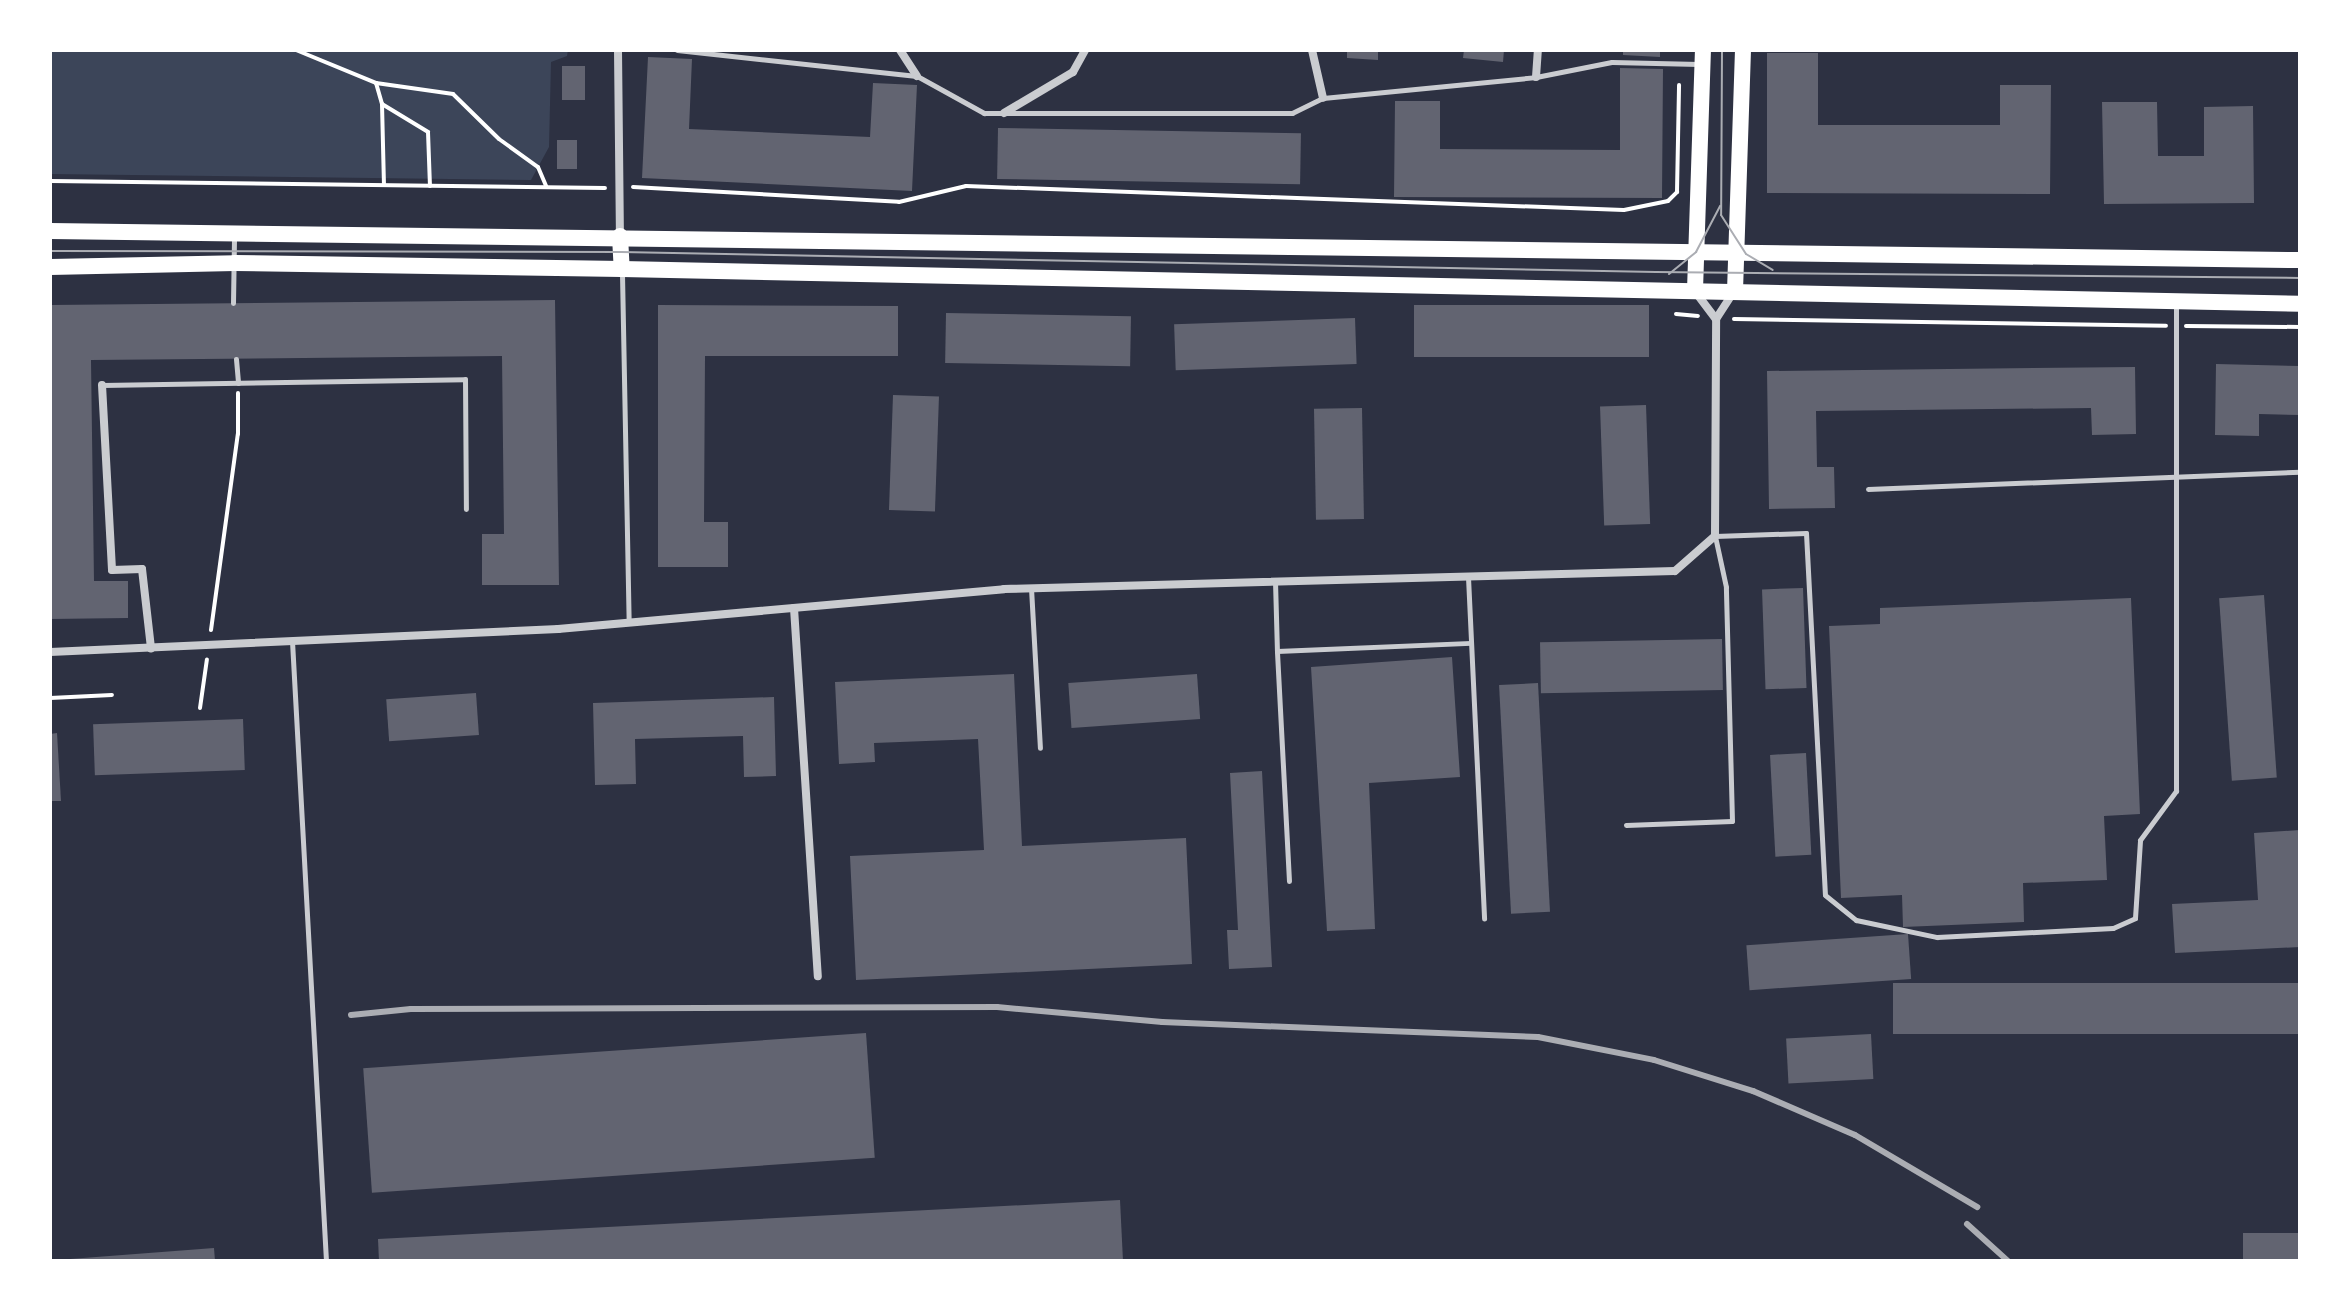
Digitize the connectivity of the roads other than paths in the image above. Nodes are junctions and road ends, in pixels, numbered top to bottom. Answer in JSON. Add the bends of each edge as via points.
{"nodes":[{"id":1,"x":618,"y":50,"type":"edge"},
{"id":2,"x":677,"y":50,"type":"edge"},
{"id":3,"x":900,"y":50,"type":"edge"},
{"id":4,"x":1085,"y":50,"type":"edge"},
{"id":5,"x":1312,"y":50,"type":"edge"},
{"id":6,"x":1538,"y":50,"type":"edge"},
{"id":7,"x":1743,"y":50,"type":"edge"},
{"id":8,"x":1703,"y":57,"type":"edge"},
{"id":9,"x":917,"y":76,"type":"junction"},
{"id":10,"x":1536,"y":77,"type":"junction"},
{"id":11,"x":1323,"y":98,"type":"junction"},
{"id":12,"x":1004,"y":113,"type":"junction"},
{"id":13,"x":50,"y":231,"type":"edge"},
{"id":14,"x":234,"y":233,"type":"junction"},
{"id":15,"x":620,"y":236,"type":"junction"},
{"id":16,"x":1696,"y":252,"type":"junction"},
{"id":17,"x":1734,"y":253,"type":"junction"},
{"id":18,"x":2300,"y":260,"type":"edge"},
{"id":19,"x":235,"y":263,"type":"junction"},
{"id":20,"x":50,"y":267,"type":"edge"},
{"id":21,"x":622,"y":269,"type":"junction"},
{"id":22,"x":1695,"y":290,"type":"junction"},
{"id":23,"x":1735,"y":291,"type":"junction"},
{"id":24,"x":2176,"y":302,"type":"junction"},
{"id":25,"x":233,"y":303,"type":"dead end"},
{"id":26,"x":2300,"y":304,"type":"edge"},
{"id":27,"x":1716,"y":319,"type":"junction"},
{"id":28,"x":236,"y":359,"type":"dead end"},
{"id":29,"x":238,"y":383,"type":"junction"},
{"id":30,"x":102,"y":385,"type":"joint"},
{"id":31,"x":2300,"y":472,"type":"edge"},
{"id":32,"x":2175,"y":474,"type":"junction"},
{"id":33,"x":1868,"y":489,"type":"dead end"},
{"id":34,"x":466,"y":509,"type":"dead end"},
{"id":35,"x":1715,"y":536,"type":"junction"},
{"id":36,"x":1468,"y":576,"type":"junction"},
{"id":37,"x":1275,"y":581,"type":"junction"},
{"id":38,"x":1031,"y":588,"type":"junction"},
{"id":39,"x":794,"y":608,"type":"junction"},
{"id":40,"x":629,"y":623,"type":"junction"},
{"id":41,"x":292,"y":641,"type":"junction"},
{"id":42,"x":1471,"y":643,"type":"junction"},
{"id":43,"x":151,"y":648,"type":"junction"},
{"id":44,"x":1277,"y":651,"type":"junction"},
{"id":45,"x":50,"y":652,"type":"edge"},
{"id":46,"x":1040,"y":748,"type":"dead end"},
{"id":47,"x":1626,"y":825,"type":"dead end"},
{"id":48,"x":1289,"y":881,"type":"dead end"},
{"id":49,"x":1484,"y":919,"type":"dead end"},
{"id":50,"x":818,"y":976,"type":"dead end"},
{"id":51,"x":326,"y":1261,"type":"edge"}],
"edges":[{"from":1,"to":15,"type":"street"},
{"from":2,"to":9,"type":"lane"},
{"from":3,"to":9,"type":"street"},
{"from":4,"to":12,"type":"street","via":[[1073,72]]},
{"from":5,"to":11,"type":"street"},
{"from":6,"to":10,"type":"street"},
{"from":7,"to":17,"type":"main road"},
{"from":8,"to":10,"type":"lane","via":[[1612,62]]},
{"from":8,"to":16,"type":"main road"},
{"from":9,"to":12,"type":"lane","via":[[984,113]]},
{"from":10,"to":11,"type":"lane"},
{"from":11,"to":12,"type":"lane","via":[[1292,113]]},
{"from":13,"to":14,"type":"main road"},
{"from":14,"to":15,"type":"main road"},
{"from":14,"to":19,"type":"lane"},
{"from":15,"to":16,"type":"main road"},
{"from":15,"to":21,"type":"main road"},
{"from":16,"to":17,"type":"main road"},
{"from":16,"to":22,"type":"main road"},
{"from":17,"to":18,"type":"main road"},
{"from":17,"to":23,"type":"main road"},
{"from":19,"to":20,"type":"main road"},
{"from":19,"to":21,"type":"main road"},
{"from":19,"to":25,"type":"lane"},
{"from":21,"to":22,"type":"main road"},
{"from":21,"to":40,"type":"lane"},
{"from":22,"to":23,"type":"main road"},
{"from":22,"to":27,"type":"street"},
{"from":23,"to":24,"type":"main road"},
{"from":23,"to":27,"type":"street"},
{"from":24,"to":26,"type":"main road"},
{"from":24,"to":32,"type":"lane"},
{"from":27,"to":35,"type":"street"},
{"from":28,"to":29,"type":"lane"},
{"from":29,"to":30,"type":"lane"},
{"from":29,"to":34,"type":"lane","via":[[465,379]]},
{"from":30,"to":43,"type":"street","via":[[112,570],[142,569]]},
{"from":31,"to":32,"type":"lane"},
{"from":32,"to":33,"type":"lane"},
{"from":32,"to":35,"type":"lane","via":[[2176,791],[2140,840],[2135,918],[2113,928],[1937,937],[1856,920],[1825,895],[1806,533]]},
{"from":35,"to":36,"type":"street","via":[[1675,571]]},
{"from":35,"to":47,"type":"lane","via":[[1726,587],[1732,821]]},
{"from":36,"to":37,"type":"street"},
{"from":36,"to":42,"type":"lane"},
{"from":37,"to":38,"type":"street"},
{"from":37,"to":44,"type":"lane"},
{"from":38,"to":39,"type":"street"},
{"from":38,"to":46,"type":"lane"},
{"from":39,"to":40,"type":"street"},
{"from":39,"to":50,"type":"street"},
{"from":40,"to":41,"type":"street"},
{"from":41,"to":43,"type":"street"},
{"from":41,"to":51,"type":"lane"},
{"from":42,"to":44,"type":"lane"},
{"from":42,"to":49,"type":"lane"},
{"from":43,"to":45,"type":"street"},
{"from":44,"to":48,"type":"lane"}]}
